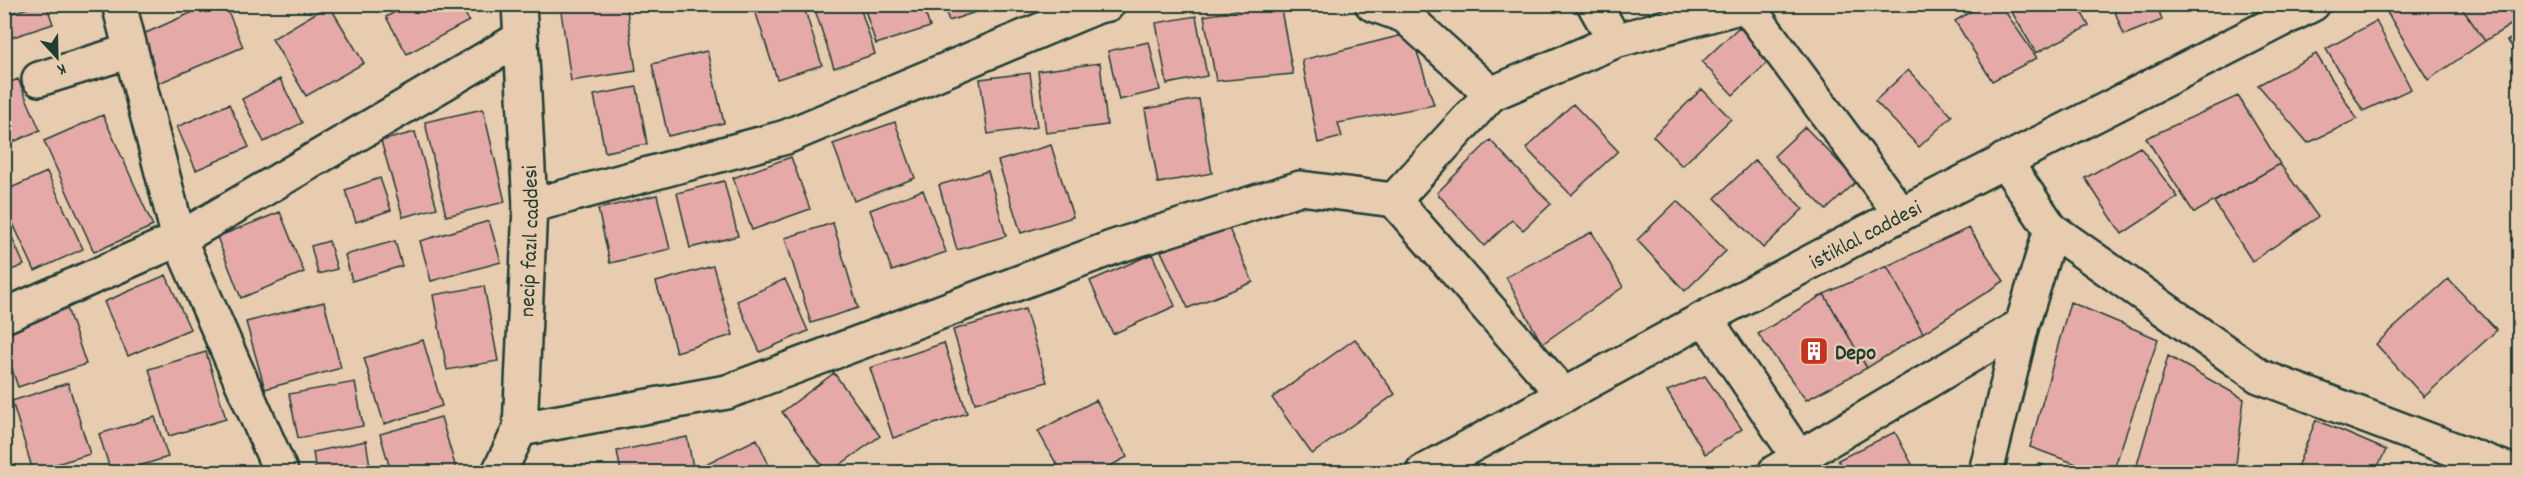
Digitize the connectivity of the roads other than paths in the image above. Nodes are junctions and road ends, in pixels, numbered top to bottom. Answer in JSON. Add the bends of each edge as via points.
{"nodes":[{"id":1,"x":119,"y":4,"type":"edge"},
{"id":2,"x":519,"y":4,"type":"edge"},
{"id":3,"x":1108,"y":4,"type":"edge"},
{"id":4,"x":1372,"y":4,"type":"edge"},
{"id":5,"x":1594,"y":4,"type":"edge"},
{"id":6,"x":1748,"y":5,"type":"edge"},
{"id":7,"x":2301,"y":7,"type":"edge"},
{"id":8,"x":521,"y":39,"type":"junction"},
{"id":9,"x":1615,"y":40,"type":"junction"},
{"id":10,"x":130,"y":51,"type":"junction"},
{"id":11,"x":39,"y":79,"type":"dead end"},
{"id":12,"x":1491,"y":94,"type":"junction"},
{"id":13,"x":2004,"y":160,"type":"junction"},
{"id":14,"x":1394,"y":200,"type":"junction"},
{"id":15,"x":530,"y":206,"type":"junction"},
{"id":16,"x":1902,"y":214,"type":"junction"},
{"id":17,"x":2051,"y":229,"type":"junction"},
{"id":18,"x":180,"y":239,"type":"junction"},
{"id":19,"x":4,"y":316,"type":"edge"},
{"id":20,"x":1705,"y":318,"type":"junction"},
{"id":21,"x":2022,"y":325,"type":"junction"},
{"id":22,"x":1564,"y":395,"type":"junction"},
{"id":23,"x":520,"y":429,"type":"junction"},
{"id":24,"x":1787,"y":466,"type":"edge"},
{"id":25,"x":282,"y":472,"type":"edge"},
{"id":26,"x":499,"y":472,"type":"edge"},
{"id":27,"x":1423,"y":472,"type":"edge"},
{"id":28,"x":1986,"y":472,"type":"edge"},
{"id":29,"x":2514,"y":472,"type":"edge"}],
"edges":[{"from":1,"to":10,"type":"street"},
{"from":2,"to":8,"type":"street","name":"necip fazıl caddesi"},
{"from":3,"to":15,"type":"street","via":[[786,137]]},
{"from":4,"to":12,"type":"street","via":[[1405,16]]},
{"from":5,"to":9,"type":"street"},
{"from":6,"to":9,"type":"street"},
{"from":6,"to":16,"type":"street"},
{"from":7,"to":13,"type":"street","name":"istiklal caddesi"},
{"from":8,"to":15,"type":"street","name":"necip fazıl caddesi"},
{"from":8,"to":18,"type":"street"},
{"from":9,"to":12,"type":"street"},
{"from":10,"to":11,"type":"street"},
{"from":10,"to":18,"type":"street"},
{"from":12,"to":14,"type":"street"},
{"from":13,"to":16,"type":"street","name":"istiklal caddesi"},
{"from":13,"to":17,"type":"street"},
{"from":14,"to":22,"type":"street"},
{"from":14,"to":23,"type":"street","via":[[1300,188],[1114,247],[728,392]]},
{"from":15,"to":23,"type":"street","name":"necip fazıl caddesi"},
{"from":16,"to":20,"type":"street","name":"istiklal caddesi"},
{"from":17,"to":21,"type":"street"},
{"from":17,"to":29,"type":"street","via":[[2259,376]]},
{"from":18,"to":19,"type":"street"},
{"from":18,"to":25,"type":"street"},
{"from":20,"to":22,"type":"street","name":"istiklal caddesi"},
{"from":20,"to":24,"type":"street"},
{"from":21,"to":24,"type":"street"},
{"from":21,"to":28,"type":"street"},
{"from":22,"to":27,"type":"street","name":"istiklal caddesi"},
{"from":23,"to":26,"type":"street","name":"necip fazıl caddesi"}]}
